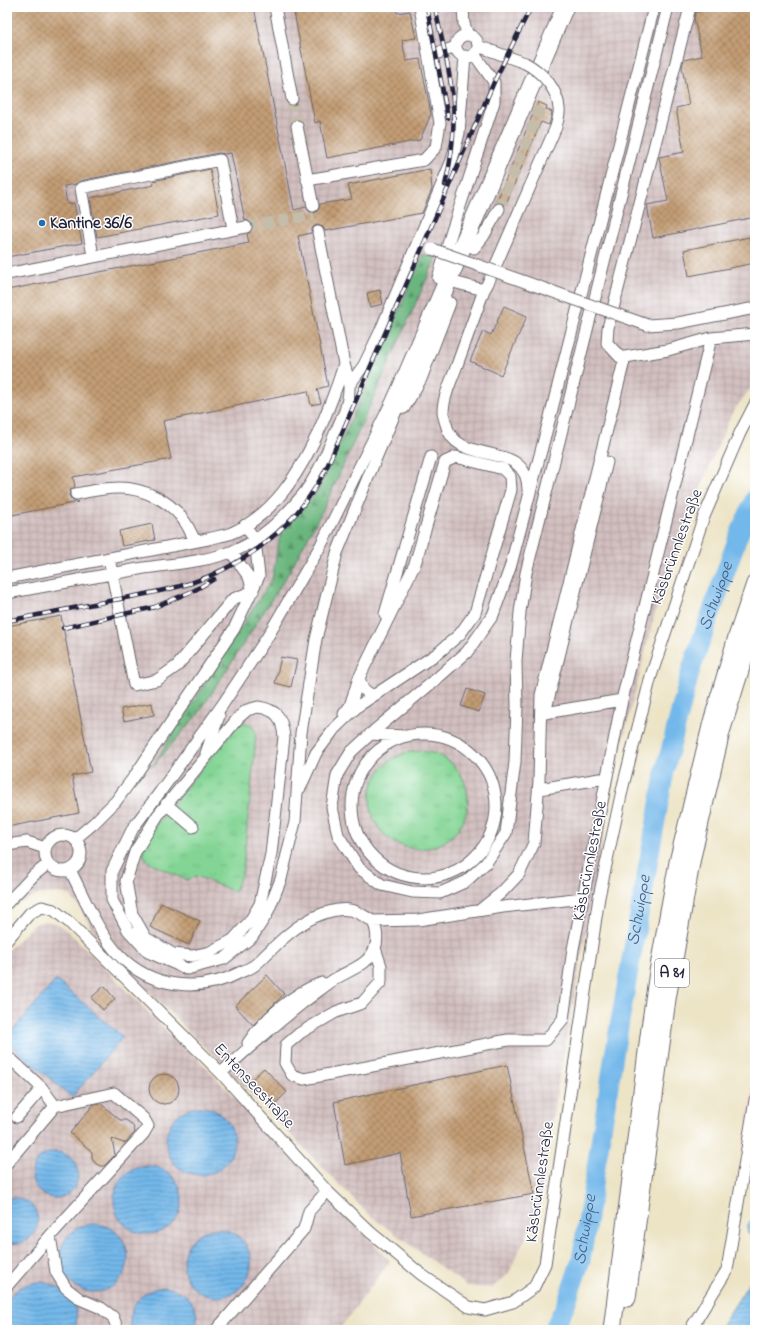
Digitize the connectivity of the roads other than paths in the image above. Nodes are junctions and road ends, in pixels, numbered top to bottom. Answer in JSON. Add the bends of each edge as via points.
{"nodes":[{"id":1,"x":275,"y":7,"type":"edge"},
{"id":2,"x":420,"y":7,"type":"edge"},
{"id":3,"x":463,"y":7,"type":"edge"},
{"id":4,"x":562,"y":7,"type":"edge"},
{"id":5,"x":568,"y":7,"type":"edge"},
{"id":6,"x":574,"y":7,"type":"edge"},
{"id":7,"x":654,"y":7,"type":"edge"},
{"id":8,"x":668,"y":7,"type":"edge"},
{"id":9,"x":690,"y":7,"type":"edge"},
{"id":10,"x":468,"y":35,"type":"junction"},
{"id":11,"x":456,"y":47,"type":"junction"},
{"id":12,"x":472,"y":52,"type":"junction"},
{"id":13,"x":429,"y":56,"type":"junction"},
{"id":14,"x":292,"y":99,"type":"tunnel mouth"},
{"id":15,"x":297,"y":126,"type":"tunnel mouth"},
{"id":16,"x":307,"y":180,"type":"junction"},
{"id":17,"x":312,"y":206,"type":"dead end"},
{"id":18,"x":499,"y":209,"type":"tunnel mouth"},
{"id":19,"x":246,"y":227,"type":"tunnel mouth"},
{"id":20,"x":233,"y":229,"type":"junction"},
{"id":21,"x":318,"y":232,"type":"dead end"},
{"id":22,"x":418,"y":244,"type":"junction"},
{"id":23,"x":474,"y":248,"type":"junction"},
{"id":24,"x":93,"y":256,"type":"junction"},
{"id":25,"x":7,"y":274,"type":"edge"},
{"id":26,"x":457,"y":283,"type":"junction"},
{"id":27,"x":484,"y":290,"type":"junction"},
{"id":28,"x":755,"y":308,"type":"edge"},
{"id":29,"x":755,"y":334,"type":"edge"},
{"id":30,"x":711,"y":338,"type":"junction"},
{"id":31,"x":629,"y":357,"type":"junction"},
{"id":32,"x":344,"y":364,"type":"junction"},
{"id":33,"x":350,"y":384,"type":"junction"},
{"id":34,"x":392,"y":401,"type":"junction"},
{"id":35,"x":755,"y":404,"type":"edge"},
{"id":36,"x":431,"y":457,"type":"dead end"},
{"id":37,"x":376,"y":458,"type":"junction"},
{"id":38,"x":76,"y":494,"type":"dead end"},
{"id":39,"x":528,"y":495,"type":"junction"},
{"id":40,"x":245,"y":525,"type":"junction"},
{"id":41,"x":255,"y":540,"type":"junction"},
{"id":42,"x":195,"y":541,"type":"junction"},
{"id":43,"x":231,"y":552,"type":"junction"},
{"id":44,"x":109,"y":558,"type":"junction"},
{"id":45,"x":111,"y":574,"type":"junction"},
{"id":46,"x":7,"y":578,"type":"edge"},
{"id":47,"x":755,"y":584,"type":"edge"},
{"id":48,"x":252,"y":591,"type":"junction"},
{"id":49,"x":7,"y":593,"type":"edge"},
{"id":50,"x":755,"y":622,"type":"edge"},
{"id":51,"x":374,"y":649,"type":"junction"},
{"id":52,"x":360,"y":678,"type":"junction"},
{"id":53,"x":373,"y":696,"type":"junction"},
{"id":54,"x":622,"y":700,"type":"junction"},
{"id":55,"x":223,"y":704,"type":"junction"},
{"id":56,"x":545,"y":713,"type":"junction"},
{"id":57,"x":334,"y":728,"type":"junction"},
{"id":58,"x":541,"y":732,"type":"junction"},
{"id":59,"x":370,"y":734,"type":"junction"},
{"id":60,"x":406,"y":736,"type":"junction"},
{"id":61,"x":203,"y":759,"type":"junction"},
{"id":62,"x":606,"y":778,"type":"junction"},
{"id":63,"x":539,"y":789,"type":"junction"},
{"id":64,"x":297,"y":794,"type":"junction"},
{"id":65,"x":166,"y":804,"type":"junction"},
{"id":66,"x":193,"y":827,"type":"dead end"},
{"id":67,"x":75,"y":839,"type":"junction"},
{"id":68,"x":7,"y":845,"type":"edge"},
{"id":69,"x":45,"y":848,"type":"junction"},
{"id":70,"x":48,"y":864,"type":"junction"},
{"id":71,"x":70,"y":870,"type":"junction"},
{"id":72,"x":583,"y":898,"type":"junction"},
{"id":73,"x":7,"y":903,"type":"edge"},
{"id":74,"x":480,"y":910,"type":"junction"},
{"id":75,"x":372,"y":921,"type":"junction"},
{"id":76,"x":7,"y":940,"type":"edge"},
{"id":77,"x":375,"y":948,"type":"junction"},
{"id":78,"x":12,"y":1060,"type":"dead end"},
{"id":79,"x":224,"y":1071,"type":"junction"},
{"id":80,"x":42,"y":1088,"type":"junction"},
{"id":81,"x":755,"y":1100,"type":"edge"},
{"id":82,"x":55,"y":1106,"type":"junction"},
{"id":83,"x":17,"y":1117,"type":"dead end"},
{"id":84,"x":7,"y":1163,"type":"edge"},
{"id":85,"x":327,"y":1191,"type":"junction"},
{"id":86,"x":50,"y":1236,"type":"junction"},
{"id":87,"x":7,"y":1286,"type":"edge"},
{"id":88,"x":485,"y":1310,"type":"joint"},
{"id":89,"x":118,"y":1330,"type":"edge"},
{"id":90,"x":216,"y":1330,"type":"edge"},
{"id":91,"x":612,"y":1330,"type":"edge"},
{"id":92,"x":623,"y":1330,"type":"edge"},
{"id":93,"x":690,"y":1330,"type":"edge"}],
"edges":[{"from":1,"to":14,"type":"street"},
{"from":2,"to":13,"type":"street"},
{"from":3,"to":10,"type":"street","via":[[464,24]]},
{"from":4,"to":34,"type":"street"},
{"from":5,"to":37,"type":"street"},
{"from":6,"to":23,"type":"street"},
{"from":7,"to":39,"type":"street"},
{"from":8,"to":59,"type":"street","via":[[526,573],[516,661],[515,762],[506,833],[486,863],[465,882],[440,892],[412,892],[382,885],[359,868],[338,834],[332,808],[337,776],[351,752]]},
{"from":9,"to":31,"type":"street","via":[[608,328],[607,343],[620,357]]},
{"from":10,"to":11,"type":"street","via":[[460,37]]},
{"from":10,"to":12,"type":"street","via":[[476,40]]},
{"from":11,"to":12,"type":"street","via":[[459,53]]},
{"from":11,"to":13,"type":"street"},
{"from":12,"to":22,"type":"street","via":[[452,160]]},
{"from":12,"to":27,"type":"street","bridge":true,"via":[[525,63],[535,68],[554,91],[560,109],[556,127]]},
{"from":12,"to":34,"type":"street","via":[[494,82],[494,102],[440,272]]},
{"from":13,"to":16,"type":"street","via":[[440,123],[436,147],[424,160]]},
{"from":15,"to":16,"type":"street"},
{"from":16,"to":17,"type":"street"},
{"from":18,"to":23,"type":"street","via":[[484,237]]},
{"from":19,"to":20,"type":"street"},
{"from":20,"to":24,"type":"street"},
{"from":20,"to":24,"type":"street","via":[[220,160],[81,188]]},
{"from":21,"to":32,"type":"street"},
{"from":22,"to":28,"type":"street","bridge":true,"via":[[647,325],[678,324]]},
{"from":22,"to":33,"type":"street","via":[[364,365]]},
{"from":23,"to":26,"type":"street"},
{"from":24,"to":25,"type":"street"},
{"from":26,"to":27,"type":"street"},
{"from":26,"to":37,"type":"street","via":[[442,328],[420,379]]},
{"from":27,"to":39,"type":"street","via":[[443,412],[448,432],[458,445],[514,462],[528,481]]},
{"from":29,"to":30,"type":"street"},
{"from":30,"to":31,"type":"street"},
{"from":30,"to":54,"type":"street"},
{"from":31,"to":56,"type":"street"},
{"from":31,"to":58,"type":"street","via":[[540,694]]},
{"from":32,"to":33,"type":"street"},
{"from":32,"to":40,"type":"street","via":[[337,390],[323,422],[294,478],[278,499]]},
{"from":33,"to":41,"type":"street","via":[[345,411],[315,476],[286,514]]},
{"from":34,"to":55,"type":"street","via":[[321,545],[268,636]]},
{"from":35,"to":88,"type":"street","name":"Käsbrünnlestraße","via":[[703,519],[651,676],[622,786],[599,897],[545,1264],[534,1287],[513,1302]]},
{"from":36,"to":51,"type":"street"},
{"from":37,"to":64,"type":"street","via":[[337,554],[318,631],[301,733]]},
{"from":38,"to":42,"type":"street","via":[[113,488],[136,490],[166,503],[185,522]]},
{"from":39,"to":59,"type":"street","via":[[510,568],[493,615],[467,652]]},
{"from":40,"to":41,"type":"street"},
{"from":40,"to":42,"type":"street","via":[[228,534]]},
{"from":41,"to":43,"type":"street"},
{"from":41,"to":48,"type":"street","via":[[259,576]]},
{"from":42,"to":44,"type":"street"},
{"from":43,"to":45,"type":"street"},
{"from":43,"to":48,"type":"street","via":[[250,577]]},
{"from":44,"to":45,"type":"street"},
{"from":44,"to":46,"type":"street"},
{"from":45,"to":48,"type":"street","via":[[134,685],[157,680],[177,666],[233,599]]},
{"from":45,"to":49,"type":"street"},
{"from":47,"to":91,"type":"highway","number":"A 81","via":[[712,722],[678,862],[650,1028]]},
{"from":48,"to":67,"type":"street","via":[[234,629],[136,774],[116,801]]},
{"from":50,"to":92,"type":"highway","number":"A 81","via":[[721,732],[692,857],[667,1000]]},
{"from":51,"to":52,"type":"street"},
{"from":51,"to":53,"type":"street","via":[[415,564],[445,462],[456,457],[502,469],[510,476],[511,490],[475,613],[460,634],[438,653]]},
{"from":52,"to":53,"type":"street","via":[[363,689]]},
{"from":52,"to":57,"type":"street","via":[[350,706]]},
{"from":53,"to":57,"type":"street"},
{"from":54,"to":56,"type":"street"},
{"from":54,"to":62,"type":"street"},
{"from":55,"to":61,"type":"street"},
{"from":55,"to":64,"type":"street","via":[[133,828],[112,871],[112,900],[128,930],[148,952],[187,969],[224,959],[252,937],[267,914],[281,879],[295,822]]},
{"from":56,"to":58,"type":"street"},
{"from":57,"to":64,"type":"street","via":[[316,753]]},
{"from":58,"to":63,"type":"street"},
{"from":59,"to":60,"type":"street"},
{"from":60,"to":60,"type":"street","via":[[430,734],[452,739],[472,751],[487,769],[495,791],[496,814],[490,837],[476,856],[458,870],[436,877],[411,877],[388,869],[370,853],[357,832],[354,820],[352,808],[355,784],[366,763],[384,746]]},
{"from":61,"to":65,"type":"street"},
{"from":61,"to":65,"type":"street","via":[[247,710],[258,707],[270,709],[282,723],[284,737],[271,854],[260,904],[250,921],[233,940],[210,952],[192,956],[173,954],[146,938],[132,914],[126,881],[135,852]]},
{"from":62,"to":63,"type":"street"},
{"from":62,"to":72,"type":"street"},
{"from":63,"to":74,"type":"street","via":[[534,842],[519,874]]},
{"from":65,"to":66,"type":"street"},
{"from":67,"to":69,"type":"street","via":[[58,835],[52,838]]},
{"from":67,"to":71,"type":"street","via":[[79,844],[81,856],[79,862]]},
{"from":68,"to":69,"type":"street","via":[[27,842]]},
{"from":69,"to":70,"type":"street"},
{"from":70,"to":71,"type":"street","via":[[58,870]]},
{"from":70,"to":73,"type":"street"},
{"from":71,"to":75,"type":"street","via":[[95,918],[119,955],[136,970],[166,982],[186,986],[214,983],[255,965],[277,943],[319,914],[339,909],[354,911]]},
{"from":72,"to":74,"type":"street"},
{"from":72,"to":77,"type":"street","via":[[562,1018],[546,1040],[508,1040],[304,1079],[292,1075],[285,1063],[286,1045],[300,1033],[336,1012],[362,1003],[381,982],[381,966]]},
{"from":74,"to":75,"type":"street","via":[[418,920]]},
{"from":75,"to":77,"type":"street","via":[[377,931]]},
{"from":76,"to":79,"type":"street","name":"Entenseestraße","via":[[30,913],[42,907],[54,910]]},
{"from":77,"to":79,"type":"street","via":[[365,963],[334,980],[314,986],[286,1003],[255,1032],[240,1055]]},
{"from":78,"to":80,"type":"street"},
{"from":79,"to":85,"type":"street","name":"Entenseestraße"},
{"from":80,"to":82,"type":"street"},
{"from":80,"to":83,"type":"street"},
{"from":81,"to":93,"type":"street","via":[[726,1270]]},
{"from":82,"to":84,"type":"street"},
{"from":82,"to":86,"type":"street","via":[[114,1093],[144,1118],[148,1126]]},
{"from":85,"to":88,"type":"street","name":"Entenseestraße","via":[[370,1232],[422,1275],[469,1307]]},
{"from":85,"to":90,"type":"street","via":[[308,1211],[304,1229]]},
{"from":86,"to":87,"type":"street"},
{"from":86,"to":89,"type":"street","via":[[56,1272],[66,1288],[80,1299],[114,1317]]}]}
